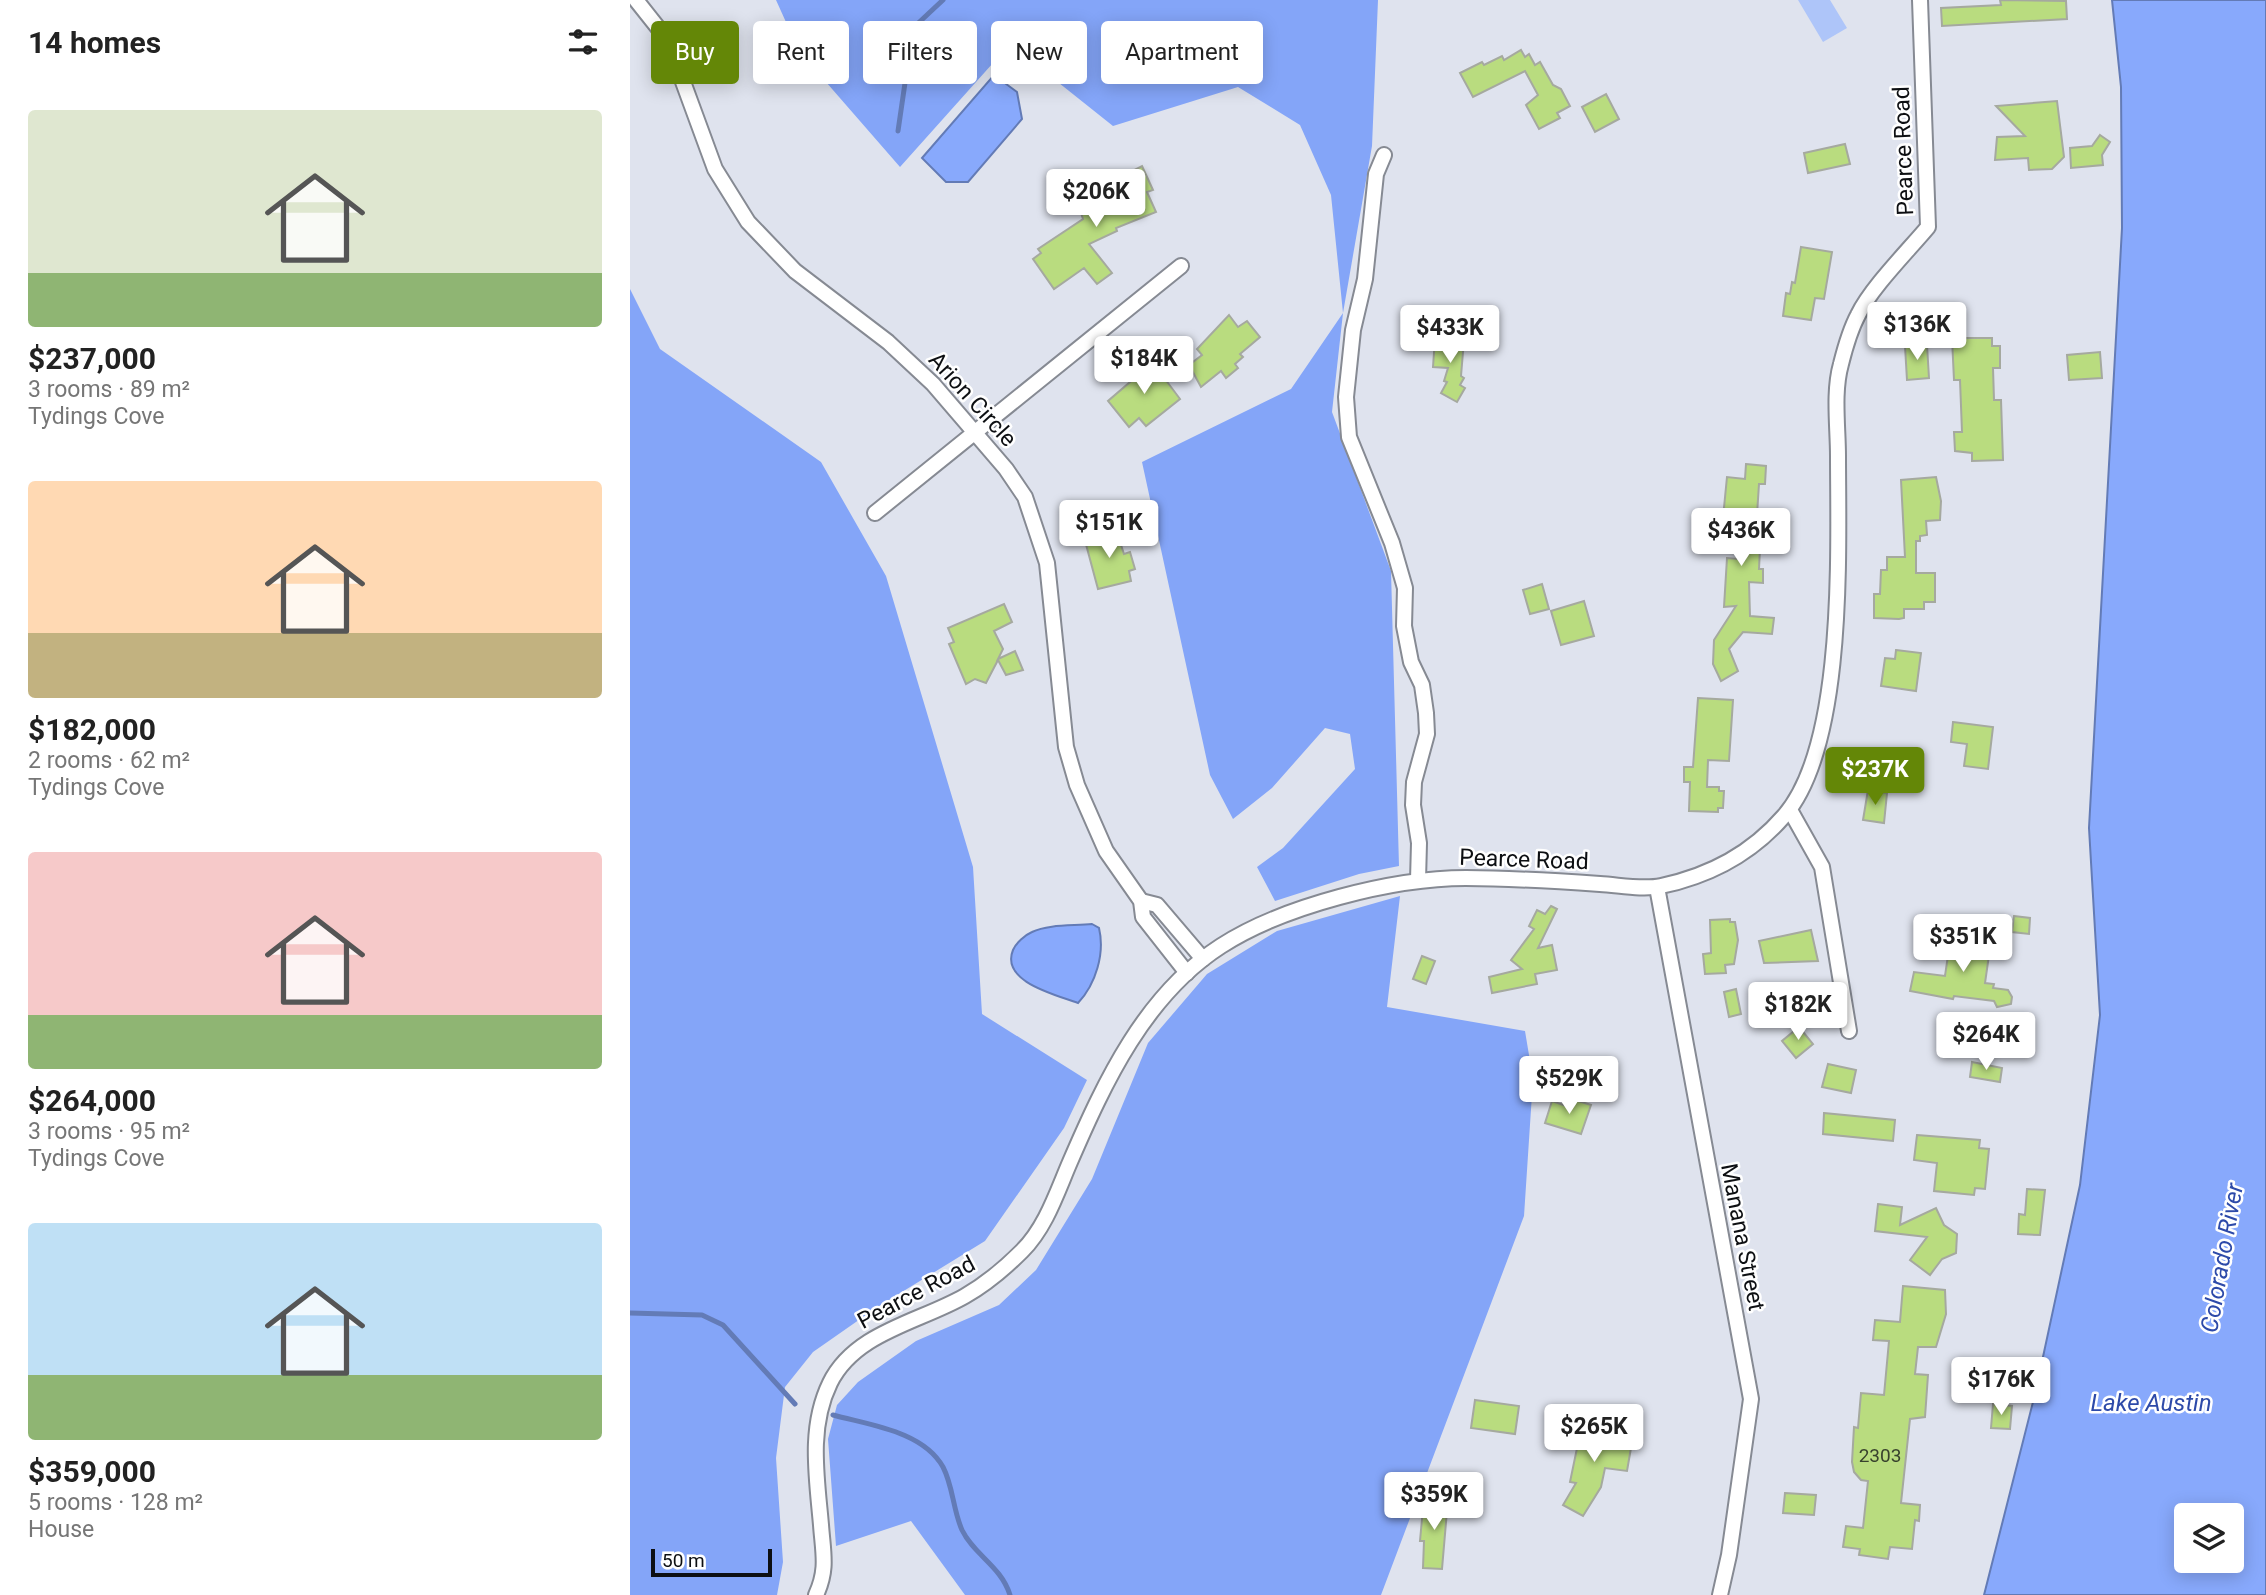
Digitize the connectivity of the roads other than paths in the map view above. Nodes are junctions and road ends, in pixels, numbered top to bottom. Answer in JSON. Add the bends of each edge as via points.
{"nodes":[{"id":1,"x":636,"y":0,"type":"edge"},
{"id":2,"x":1920,"y":0,"type":"edge"},
{"id":3,"x":1384,"y":155,"type":"dead end"},
{"id":4,"x":1181,"y":266,"type":"dead end"},
{"id":5,"x":975,"y":435,"type":"junction"},
{"id":6,"x":876,"y":513,"type":"dead end"},
{"id":7,"x":1790,"y":810,"type":"junction"},
{"id":8,"x":1418,"y":880,"type":"junction"},
{"id":9,"x":1657,"y":887,"type":"junction"},
{"id":10,"x":1141,"y":901,"type":"junction"},
{"id":11,"x":1203,"y":959,"type":"junction"},
{"id":12,"x":1187,"y":973,"type":"junction"},
{"id":13,"x":1849,"y":1031,"type":"dead end"},
{"id":14,"x":816,"y":1595,"type":"edge"},
{"id":15,"x":1720,"y":1595,"type":"edge"}],
"edges":[{"from":1,"to":5,"type":"street","name":"Arion Circle","via":[[667,42],[715,169],[748,222],[795,271],[908,360]]},
{"from":2,"to":7,"type":"street","name":"Pearce Road","via":[[1928,227],[1858,313],[1839,369],[1837,630],[1818,749]]},
{"from":3,"to":8,"type":"street","via":[[1376,174],[1346,397],[1349,437],[1405,588],[1404,626],[1411,662],[1422,685],[1427,734],[1414,794]]},
{"from":4,"to":5,"type":"street"},
{"from":5,"to":6,"type":"street"},
{"from":5,"to":10,"type":"street","name":"Arion Circle","via":[[1025,497],[1038,531],[1047,563],[1066,747],[1100,839]]},
{"from":7,"to":9,"type":"street","name":"Pearce Road","via":[[1758,845],[1709,872]]},
{"from":7,"to":13,"type":"street","via":[[1822,867]]},
{"from":8,"to":9,"type":"street","name":"Pearce Road","via":[[1476,878]]},
{"from":8,"to":11,"type":"street","name":"Pearce Road","via":[[1274,919]]},
{"from":9,"to":15,"type":"street","name":"Manana Street","via":[[1751,1399]]},
{"from":10,"to":11,"type":"street","name":"Arion Circle","via":[[1157,905]]},
{"from":10,"to":12,"type":"street","name":"Arion Circle","via":[[1143,917]]},
{"from":11,"to":12,"type":"street","name":"Pearce Road"},
{"from":12,"to":14,"type":"street","name":"Pearce Road","via":[[1157,1004],[1123,1051],[1043,1224],[1026,1247],[996,1276],[965,1296],[855,1351],[831,1380],[817,1419],[815,1462],[825,1576]]}]}
